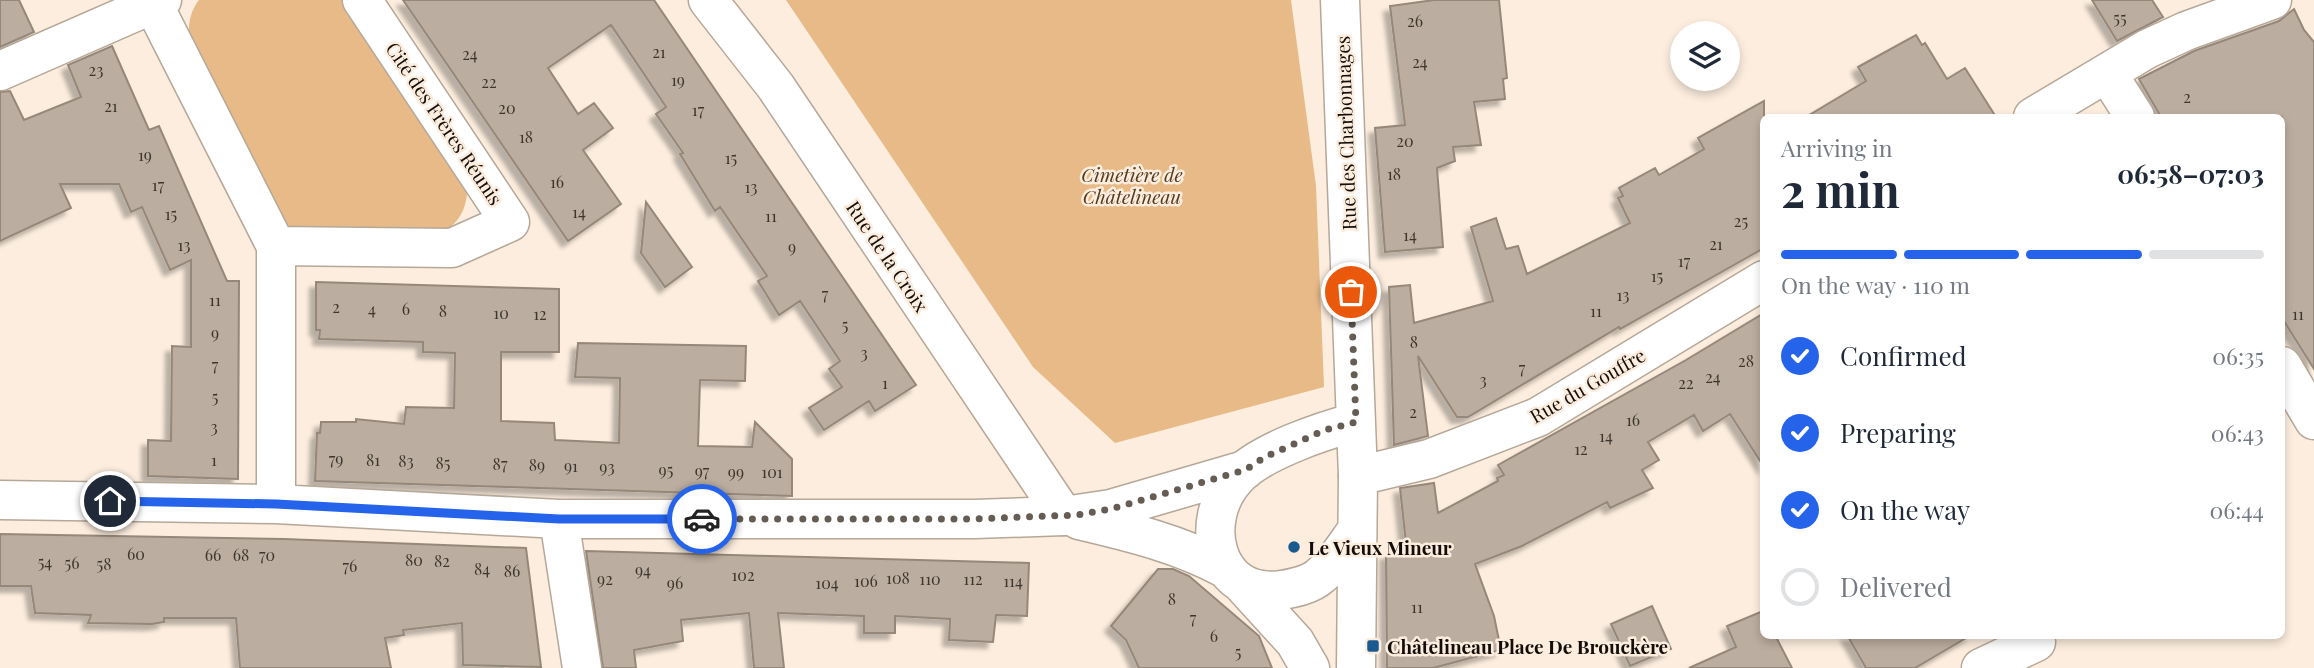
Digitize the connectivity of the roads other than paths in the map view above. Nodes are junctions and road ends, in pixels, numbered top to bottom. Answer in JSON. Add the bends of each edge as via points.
{"nodes":[{"id":1,"x":362,"y":0,"type":"edge"},
{"id":2,"x":708,"y":0,"type":"edge"},
{"id":3,"x":1340,"y":0,"type":"edge"},
{"id":4,"x":2272,"y":0,"type":"edge"},
{"id":5,"x":158,"y":2,"type":"edge"},
{"id":6,"x":0,"y":72,"type":"edge"},
{"id":7,"x":2107,"y":73,"type":"junction"},
{"id":8,"x":2039,"y":114,"type":"edge"},
{"id":9,"x":2133,"y":114,"type":"edge"},
{"id":10,"x":276,"y":246,"type":"junction"},
{"id":11,"x":1760,"y":282,"type":"edge"},
{"id":12,"x":2285,"y":371,"type":"edge"},
{"id":13,"x":2314,"y":420,"type":"edge"},
{"id":14,"x":1356,"y":422,"type":"junction"},
{"id":15,"x":1245,"y":470,"type":"junction"},
{"id":16,"x":1358,"y":476,"type":"junction"},
{"id":17,"x":0,"y":500,"type":"edge"},
{"id":18,"x":276,"y":504,"type":"junction"},
{"id":19,"x":1064,"y":516,"type":"junction"},
{"id":20,"x":559,"y":519,"type":"junction"},
{"id":21,"x":1357,"y":530,"type":"junction"},
{"id":22,"x":1235,"y":577,"type":"junction"},
{"id":23,"x":2036,"y":642,"type":"dead end"},
{"id":24,"x":582,"y":668,"type":"edge"},
{"id":25,"x":1310,"y":668,"type":"edge"},
{"id":26,"x":1356,"y":668,"type":"edge"},
{"id":27,"x":1981,"y":668,"type":"edge"}],
"edges":[{"from":1,"to":10,"type":"street","name":"Cité des Frères Réunis","via":[[510,222],[452,248]]},
{"from":2,"to":19,"type":"street","name":"Rue de la Croix","via":[[776,88]]},
{"from":3,"to":14,"type":"street","name":"Rue des Charbonnages"},
{"from":4,"to":7,"type":"street","via":[[2186,31]]},
{"from":5,"to":6,"type":"street"},
{"from":5,"to":10,"type":"street"},
{"from":7,"to":8,"type":"street"},
{"from":7,"to":9,"type":"street"},
{"from":10,"to":18,"type":"street"},
{"from":11,"to":16,"type":"street","name":"Rue du Gouffre","via":[[1538,416],[1429,459]]},
{"from":12,"to":13,"type":"street"},
{"from":14,"to":15,"type":"street","via":[[1325,430]]},
{"from":14,"to":16,"type":"street","name":"Rue des Charbonnages"},
{"from":15,"to":19,"type":"street","via":[[1111,509]]},
{"from":15,"to":22,"type":"street","via":[[1227,489],[1217,516],[1218,553]]},
{"from":16,"to":21,"type":"street"},
{"from":17,"to":18,"type":"street"},
{"from":18,"to":20,"type":"street"},
{"from":19,"to":20,"type":"street"},
{"from":19,"to":22,"type":"street","via":[[1162,541]]},
{"from":20,"to":24,"type":"street"},
{"from":21,"to":22,"type":"street","via":[[1313,581],[1262,592]]},
{"from":21,"to":26,"type":"street"},
{"from":22,"to":25,"type":"street","via":[[1295,642]]},
{"from":23,"to":27,"type":"street"}]}
